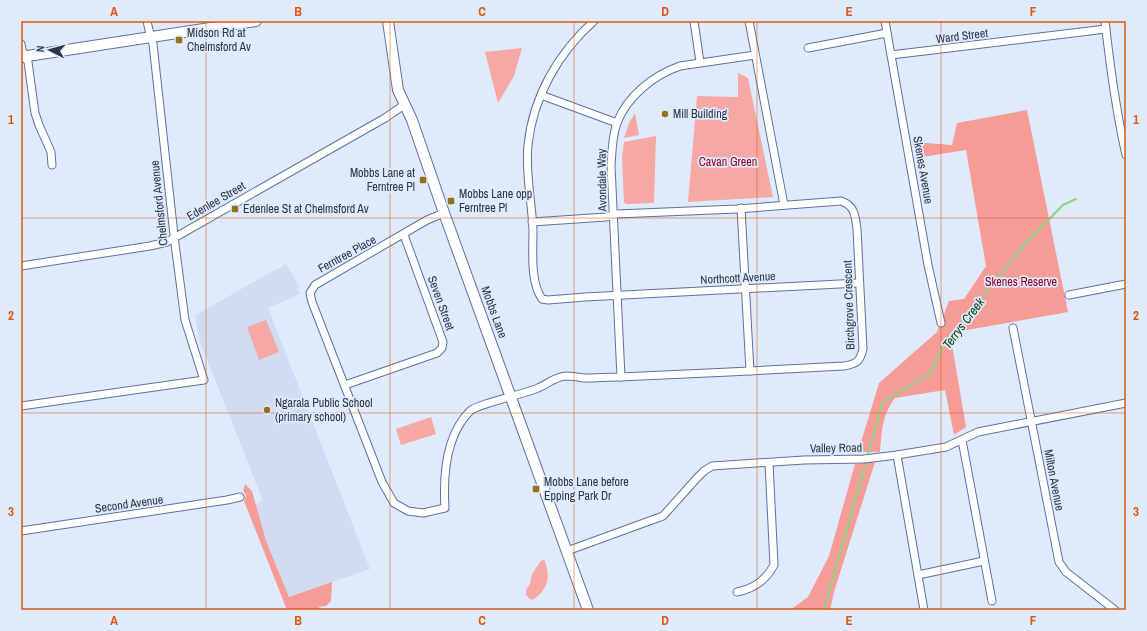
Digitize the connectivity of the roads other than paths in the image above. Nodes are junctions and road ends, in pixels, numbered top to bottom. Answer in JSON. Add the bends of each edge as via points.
{"nodes":[{"id":1,"x":147,"y":21,"type":"edge"},
{"id":2,"x":256,"y":21,"type":"edge"},
{"id":3,"x":388,"y":21,"type":"edge"},
{"id":4,"x":594,"y":21,"type":"edge"},
{"id":5,"x":694,"y":21,"type":"edge"},
{"id":6,"x":749,"y":21,"type":"edge"},
{"id":7,"x":885,"y":21,"type":"edge"},
{"id":8,"x":1105,"y":21,"type":"edge"},
{"id":9,"x":1106,"y":29,"type":"junction"},
{"id":10,"x":887,"y":33,"type":"junction"},
{"id":11,"x":151,"y":37,"type":"junction"},
{"id":12,"x":21,"y":44,"type":"edge"},
{"id":13,"x":808,"y":48,"type":"dead end"},
{"id":14,"x":755,"y":55,"type":"junction"},
{"id":15,"x":891,"y":55,"type":"junction"},
{"id":16,"x":23,"y":56,"type":"edge"},
{"id":17,"x":700,"y":62,"type":"junction"},
{"id":18,"x":541,"y":95,"type":"junction"},
{"id":19,"x":404,"y":105,"type":"junction"},
{"id":20,"x":617,"y":123,"type":"junction"},
{"id":21,"x":1126,"y":155,"type":"edge"},
{"id":22,"x":52,"y":165,"type":"dead end"},
{"id":23,"x":784,"y":205,"type":"junction"},
{"id":24,"x":741,"y":208,"type":"junction"},
{"id":25,"x":444,"y":213,"type":"junction"},
{"id":26,"x":614,"y":215,"type":"junction"},
{"id":27,"x":532,"y":222,"type":"junction"},
{"id":28,"x":404,"y":234,"type":"junction"},
{"id":29,"x":174,"y":238,"type":"junction"},
{"id":30,"x":21,"y":266,"type":"edge"},
{"id":31,"x":859,"y":283,"type":"junction"},
{"id":32,"x":1126,"y":284,"type":"edge"},
{"id":33,"x":746,"y":289,"type":"junction"},
{"id":34,"x":618,"y":295,"type":"junction"},
{"id":35,"x":1069,"y":295,"type":"dead end"},
{"id":36,"x":941,"y":323,"type":"dead end"},
{"id":37,"x":1013,"y":328,"type":"dead end"},
{"id":38,"x":750,"y":371,"type":"junction"},
{"id":39,"x":621,"y":377,"type":"junction"},
{"id":40,"x":345,"y":385,"type":"junction"},
{"id":41,"x":511,"y":397,"type":"junction"},
{"id":42,"x":1126,"y":403,"type":"edge"},
{"id":43,"x":21,"y":406,"type":"edge"},
{"id":44,"x":1032,"y":422,"type":"junction"},
{"id":45,"x":962,"y":440,"type":"junction"},
{"id":46,"x":897,"y":454,"type":"junction"},
{"id":47,"x":769,"y":463,"type":"junction"},
{"id":48,"x":240,"y":497,"type":"dead end"},
{"id":49,"x":21,"y":531,"type":"edge"},
{"id":50,"x":567,"y":550,"type":"junction"},
{"id":51,"x":984,"y":561,"type":"junction"},
{"id":52,"x":918,"y":575,"type":"junction"},
{"id":53,"x":737,"y":592,"type":"dead end"},
{"id":54,"x":992,"y":601,"type":"dead end"},
{"id":55,"x":588,"y":610,"type":"edge"},
{"id":56,"x":924,"y":610,"type":"edge"},
{"id":57,"x":1115,"y":610,"type":"edge"}],
"edges":[{"from":1,"to":11,"type":"street","name":"Chelmsford Avenue"},
{"from":2,"to":11,"type":"street"},
{"from":3,"to":19,"type":"street","name":"Mobbs Lane","via":[[395,77]]},
{"from":4,"to":18,"type":"street","via":[[581,32],[557,63]]},
{"from":5,"to":17,"type":"street"},
{"from":6,"to":14,"type":"street"},
{"from":7,"to":10,"type":"street","name":"Skenes Avenue"},
{"from":8,"to":9,"type":"street"},
{"from":9,"to":15,"type":"street","name":"Ward Street"},
{"from":9,"to":21,"type":"street"},
{"from":10,"to":13,"type":"street"},
{"from":10,"to":15,"type":"street","name":"Skenes Avenue"},
{"from":11,"to":16,"type":"street"},
{"from":11,"to":29,"type":"street","name":"Chelmsford Avenue"},
{"from":12,"to":16,"type":"street"},
{"from":14,"to":17,"type":"street","name":"Avondale Way"},
{"from":14,"to":23,"type":"street"},
{"from":15,"to":36,"type":"street","name":"Skenes Avenue","via":[[928,266]]},
{"from":16,"to":22,"type":"street","via":[[28,62],[35,113],[51,152]]},
{"from":17,"to":20,"type":"street","name":"Avondale Way","via":[[680,66],[653,79],[630,101]]},
{"from":18,"to":20,"type":"street"},
{"from":18,"to":27,"type":"street","via":[[532,121],[528,146]]},
{"from":19,"to":25,"type":"street","name":"Mobbs Lane","via":[[412,120]]},
{"from":19,"to":29,"type":"street","name":"Edenlee Street"},
{"from":20,"to":26,"type":"street","name":"Avondale Way","via":[[611,166]]},
{"from":23,"to":24,"type":"street","name":"Birchgrove Crescent"},
{"from":23,"to":31,"type":"street","name":"Birchgrove Crescent","via":[[841,201],[853,208],[857,229]]},
{"from":24,"to":26,"type":"street","name":"Birchgrove Crescent"},
{"from":24,"to":33,"type":"street"},
{"from":25,"to":28,"type":"street","name":"Ferntree Place"},
{"from":25,"to":41,"type":"street","name":"Mobbs Lane"},
{"from":26,"to":27,"type":"street","name":"Birchgrove Crescent"},
{"from":26,"to":34,"type":"street","name":"Avondale Way"},
{"from":27,"to":34,"type":"street","name":"Northcott Avenue","via":[[534,281],[542,299]]},
{"from":28,"to":40,"type":"street","name":"Ferntree Place","via":[[314,285],[310,294]]},
{"from":28,"to":40,"type":"street","name":"Seven Street","via":[[443,342],[442,348],[438,353]]},
{"from":29,"to":30,"type":"street","name":"Edenlee Street","via":[[150,246]]},
{"from":29,"to":43,"type":"street","name":"Chelmsford Avenue","via":[[185,320],[204,380]]},
{"from":31,"to":33,"type":"street","name":"Northcott Avenue"},
{"from":31,"to":38,"type":"street","name":"Birchgrove Crescent","via":[[863,349],[861,357],[854,364]]},
{"from":32,"to":35,"type":"street"},
{"from":33,"to":34,"type":"street","name":"Northcott Avenue"},
{"from":33,"to":38,"type":"street"},
{"from":34,"to":39,"type":"street","name":"Avondale Way"},
{"from":37,"to":44,"type":"street","name":"Milton Avenue"},
{"from":38,"to":39,"type":"street","name":"Birchgrove Crescent"},
{"from":39,"to":41,"type":"street","name":"Birchgrove Crescent","via":[[566,376]]},
{"from":40,"to":41,"type":"street","name":"Ferntree Place","via":[[382,482],[394,503],[408,511],[424,513],[445,508],[447,458],[452,440],[463,419],[472,410]]},
{"from":41,"to":50,"type":"street","name":"Mobbs Lane"},
{"from":42,"to":44,"type":"street","name":"Valley Road"},
{"from":44,"to":45,"type":"street","name":"Valley Road","via":[[978,432]]},
{"from":44,"to":57,"type":"street","name":"Milton Avenue","via":[[1059,562],[1066,572]]},
{"from":45,"to":46,"type":"street","name":"Valley Road","via":[[946,447]]},
{"from":45,"to":51,"type":"street"},
{"from":46,"to":47,"type":"street","name":"Valley Road","via":[[864,459]]},
{"from":46,"to":52,"type":"street"},
{"from":47,"to":50,"type":"street","name":"Valley Road","via":[[712,466],[697,478],[663,516]]},
{"from":47,"to":53,"type":"street","via":[[774,565],[769,575],[761,581]]},
{"from":48,"to":49,"type":"street","name":"Second Avenue"},
{"from":50,"to":55,"type":"street","name":"Mobbs Lane"},
{"from":51,"to":52,"type":"street"},
{"from":51,"to":54,"type":"street"},
{"from":52,"to":56,"type":"street"}]}
